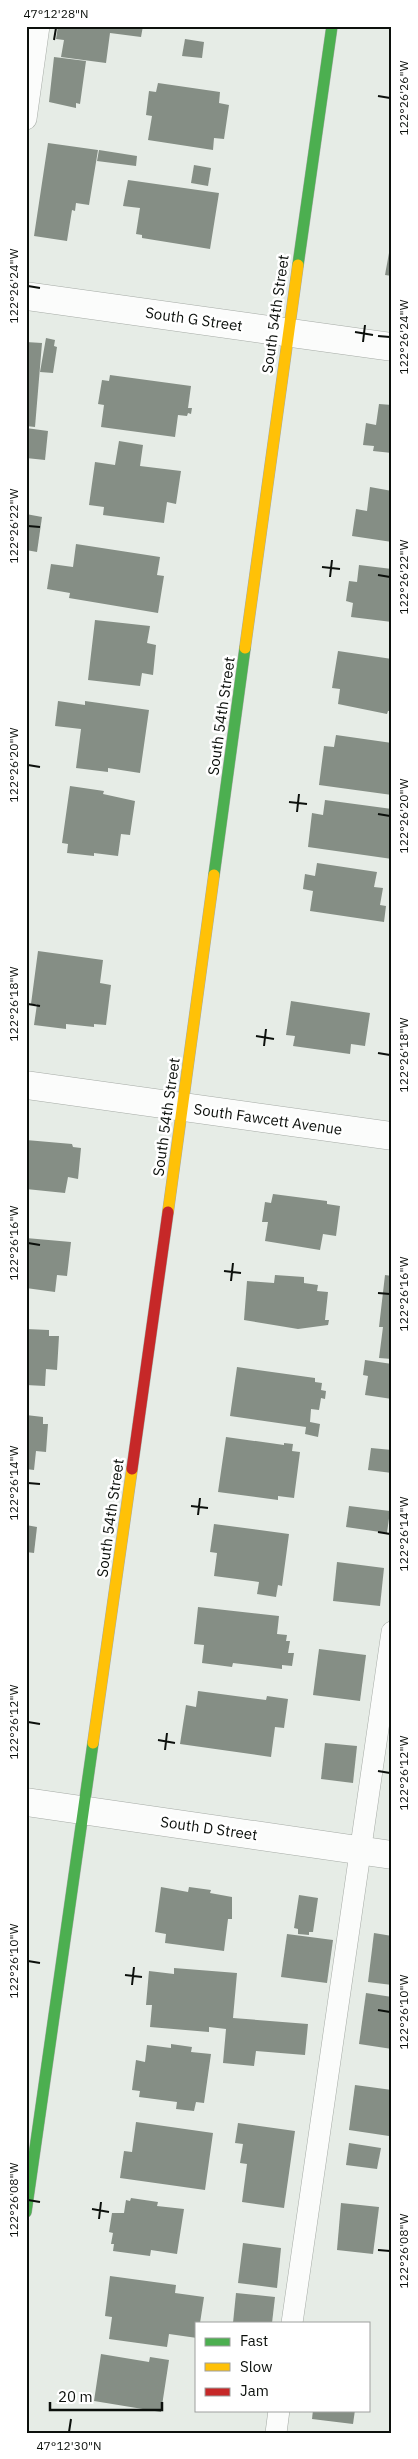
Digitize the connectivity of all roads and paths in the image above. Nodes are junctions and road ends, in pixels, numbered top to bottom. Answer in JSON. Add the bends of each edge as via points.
{"nodes":[{"id":1,"x":39,"y":26,"type":"edge"},
{"id":2,"x":332,"y":26,"type":"edge"},
{"id":3,"x":26,"y":118,"type":"edge"},
{"id":4,"x":26,"y":296,"type":"edge"},
{"id":5,"x":288,"y":332,"type":"junction"},
{"id":6,"x":392,"y":347,"type":"edge"},
{"id":7,"x":26,"y":1085,"type":"edge"},
{"id":8,"x":183,"y":1107,"type":"junction"},
{"id":9,"x":392,"y":1136,"type":"edge"},
{"id":10,"x":392,"y":1632,"type":"edge"},
{"id":11,"x":26,"y":1802,"type":"edge"},
{"id":12,"x":84,"y":1810,"type":"junction"},
{"id":13,"x":362,"y":1851,"type":"junction"},
{"id":14,"x":392,"y":1855,"type":"edge"},
{"id":15,"x":26,"y":2212,"type":"edge"},
{"id":16,"x":292,"y":2322,"type":"edge"},
{"id":17,"x":279,"y":2412,"type":"edge"},
{"id":18,"x":276,"y":2433,"type":"edge"}],
"edges":[{"from":1,"to":3,"type":"lane"},
{"from":2,"to":5,"type":"street","name":"South 54th Street"},
{"from":4,"to":5,"type":"street","name":"South G Street"},
{"from":5,"to":6,"type":"street","name":"South G Street"},
{"from":5,"to":8,"type":"street","name":"South 54th Street"},
{"from":7,"to":8,"type":"street","name":"South Fawcett Avenue"},
{"from":8,"to":9,"type":"street","name":"South Fawcett Avenue"},
{"from":8,"to":12,"type":"street","name":"South 54th Street"},
{"from":10,"to":13,"type":"lane"},
{"from":11,"to":12,"type":"street","name":"South D Street"},
{"from":12,"to":13,"type":"street","name":"South D Street"},
{"from":12,"to":15,"type":"street","name":"South 54th Street"},
{"from":13,"to":14,"type":"street","name":"South D Street"},
{"from":13,"to":16,"type":"lane"},
{"from":17,"to":18,"type":"lane"}]}
